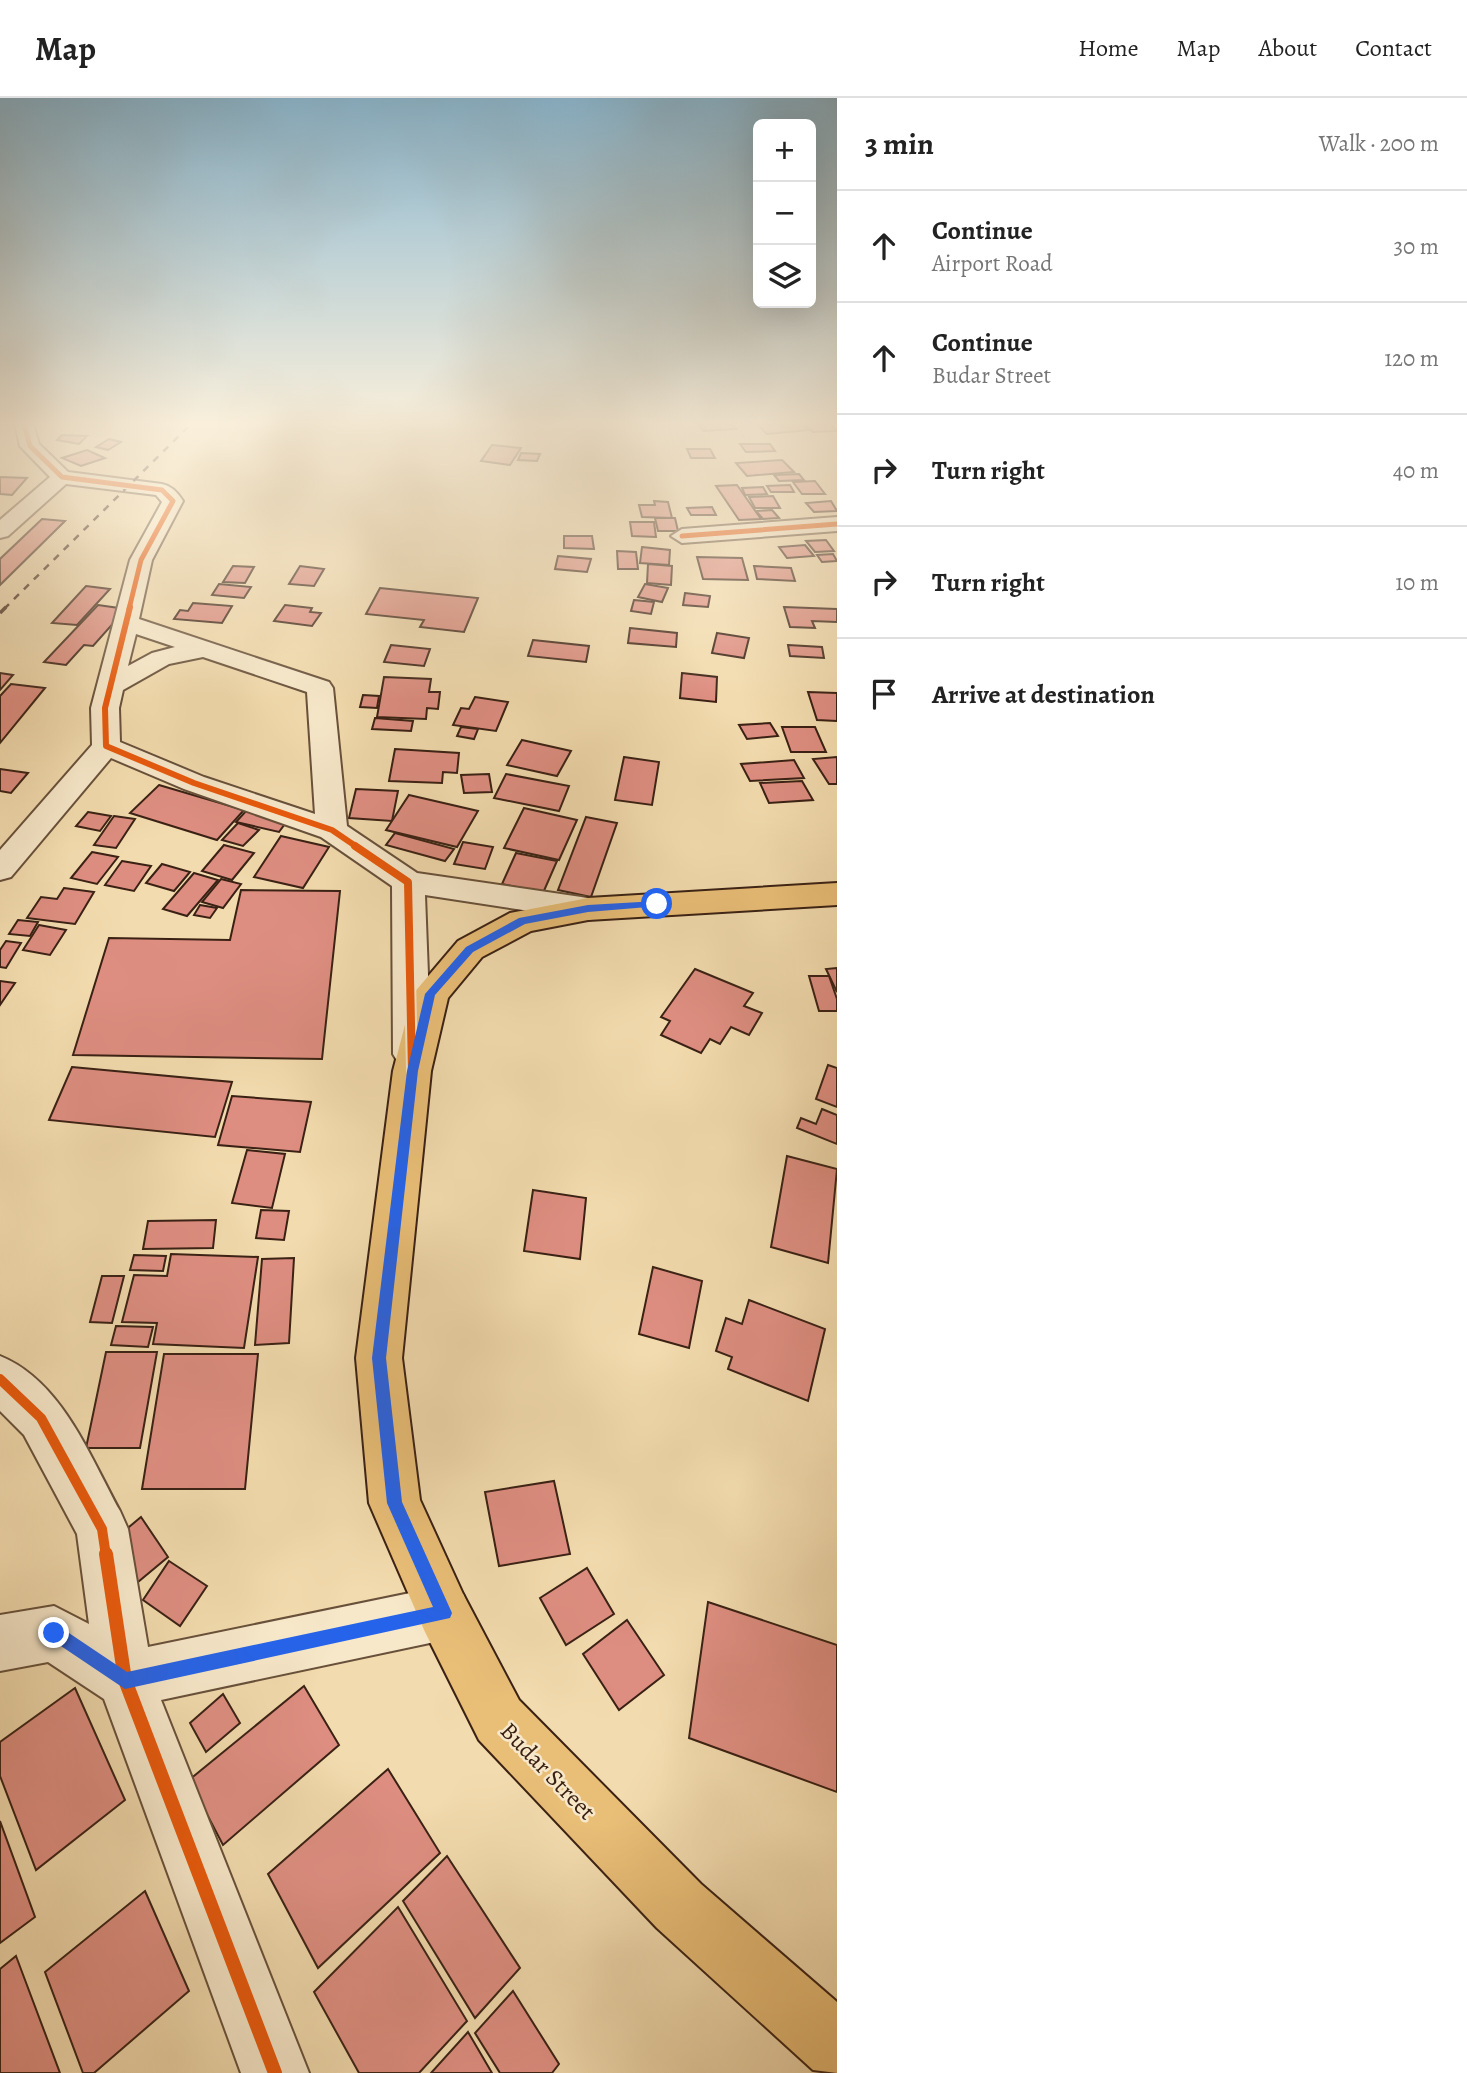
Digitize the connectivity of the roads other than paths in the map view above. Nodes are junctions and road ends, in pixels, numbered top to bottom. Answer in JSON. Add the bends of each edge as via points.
{"nodes":[{"id":1,"x":17,"y":516,"type":"edge"},
{"id":2,"x":165,"y":516,"type":"edge"},
{"id":3,"x":837,"y":524,"type":"edge"},
{"id":4,"x":0,"y":531,"type":"edge"},
{"id":5,"x":682,"y":536,"type":"dead end"},
{"id":6,"x":128,"y":623,"type":"junction"},
{"id":7,"x":204,"y":649,"type":"junction"},
{"id":8,"x":109,"y":687,"type":"junction"},
{"id":9,"x":106,"y":746,"type":"junction"},
{"id":10,"x":331,"y":830,"type":"junction"},
{"id":11,"x":0,"y":870,"type":"edge"},
{"id":12,"x":408,"y":882,"type":"junction"},
{"id":13,"x":837,"y":894,"type":"edge"},
{"id":14,"x":588,"y":909,"type":"junction"},
{"id":15,"x":412,"y":1071,"type":"junction"},
{"id":16,"x":0,"y":1379,"type":"edge"},
{"id":17,"x":444,"y":1613,"type":"junction"},
{"id":18,"x":0,"y":1643,"type":"edge"},
{"id":19,"x":125,"y":1681,"type":"junction"},
{"id":20,"x":837,"y":2046,"type":"edge"},
{"id":21,"x":275,"y":2073,"type":"edge"}],
"edges":[{"from":1,"to":4,"type":"street"},
{"from":2,"to":6,"type":"street","via":[[141,560]]},
{"from":3,"to":5,"type":"street"},
{"from":6,"to":7,"type":"street"},
{"from":6,"to":8,"type":"street"},
{"from":7,"to":8,"type":"street","via":[[161,658]]},
{"from":7,"to":10,"type":"street","via":[[320,688]]},
{"from":8,"to":9,"type":"street"},
{"from":9,"to":10,"type":"street","via":[[183,779]]},
{"from":9,"to":11,"type":"street"},
{"from":10,"to":12,"type":"street"},
{"from":12,"to":14,"type":"street"},
{"from":12,"to":15,"type":"street"},
{"from":13,"to":14,"type":"main road","name":"Budar Street"},
{"from":14,"to":15,"type":"main road","name":"Budar Street","via":[[523,921],[470,949],[430,994]]},
{"from":15,"to":17,"type":"main road","name":"Budar Street","via":[[379,1358],[395,1503]]},
{"from":16,"to":19,"type":"street","via":[[41,1418],[102,1529]]},
{"from":17,"to":19,"type":"street"},
{"from":17,"to":20,"type":"main road","name":"Budar Street","via":[[499,1720],[679,1906]]},
{"from":18,"to":19,"type":"street","via":[[54,1633]]},
{"from":19,"to":21,"type":"street"}]}
